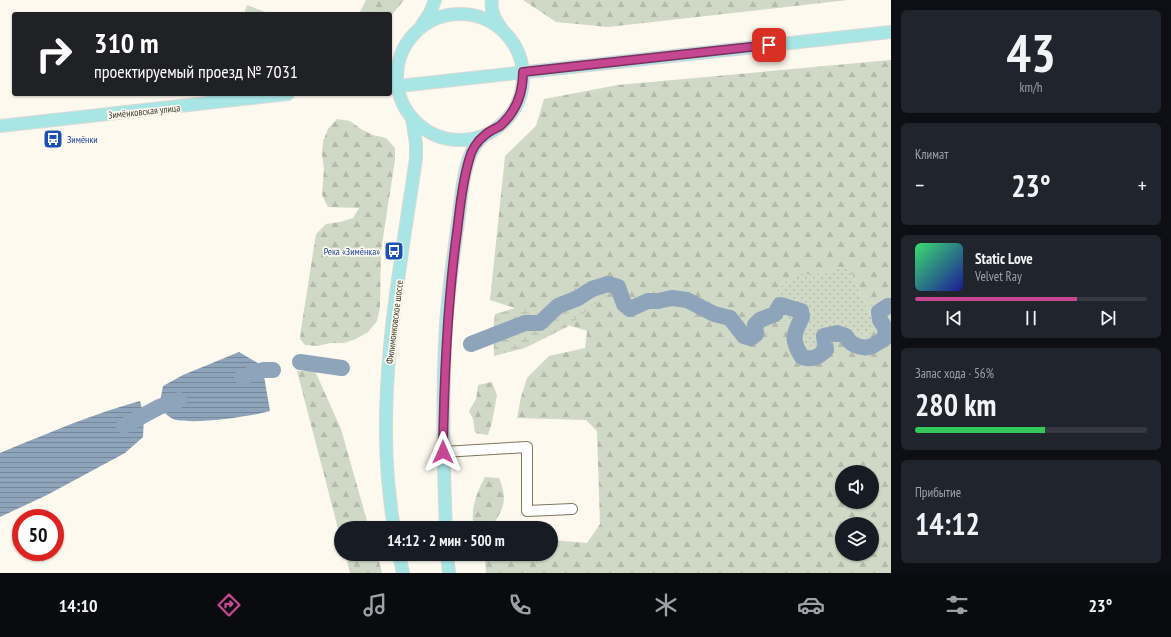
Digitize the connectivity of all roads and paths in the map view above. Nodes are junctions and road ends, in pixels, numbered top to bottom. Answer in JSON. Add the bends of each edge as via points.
{"nodes":[{"id":1,"x":435,"y":0,"type":"edge"},
{"id":2,"x":492,"y":0,"type":"edge"},
{"id":3,"x":420,"y":29,"type":"junction"},
{"id":4,"x":503,"y":30,"type":"junction"},
{"id":5,"x":891,"y":32,"type":"edge"},
{"id":6,"x":523,"y":72,"type":"junction"},
{"id":7,"x":394,"y":87,"type":"edge"},
{"id":8,"x":270,"y":96,"type":"edge"},
{"id":9,"x":412,"y":118,"type":"junction"},
{"id":10,"x":0,"y":126,"type":"edge"},
{"id":11,"x":485,"y":135,"type":"junction"},
{"id":12,"x":443,"y":452,"type":"junction"},
{"id":13,"x":572,"y":509,"type":"dead end"},
{"id":14,"x":393,"y":521,"type":"edge"},
{"id":15,"x":446,"y":521,"type":"edge"},
{"id":16,"x":400,"y":561,"type":"edge"},
{"id":17,"x":447,"y":561,"type":"edge"},
{"id":18,"x":403,"y":573,"type":"edge"},
{"id":19,"x":448,"y":573,"type":"edge"}],
"edges":[{"from":1,"to":3,"type":"main road","name":"Филимонковское шоссе"},
{"from":2,"to":4,"type":"main road","name":"Филимонковское шоссе","via":[[493,16]]},
{"from":3,"to":4,"type":"main road","name":"Филимонковское шоссе","via":[[444,16],[462,14],[484,19]]},
{"from":3,"to":7,"type":"main road","name":"Филимонковское шоссе","via":[[408,43],[400,59],[398,78]]},
{"from":4,"to":6,"type":"main road","name":"Филимонковское шоссе","via":[[517,50]]},
{"from":5,"to":6,"type":"main road"},
{"from":6,"to":7,"type":"main road"},
{"from":6,"to":11,"type":"main road","name":"Филимонковское шоссе","via":[[522,89],[512,113],[500,126]]},
{"from":7,"to":9,"type":"main road","name":"Филимонковское шоссе"},
{"from":8,"to":10,"type":"main road","name":"Зимёнковская улица"},
{"from":9,"to":11,"type":"main road","name":"Филимонковское шоссе","via":[[425,129],[441,137],[463,140]]},
{"from":9,"to":14,"type":"main road","name":"Филимонковское шоссе","via":[[416,158],[392,328],[386,400],[386,458]]},
{"from":11,"to":12,"type":"main road","name":"Филимонковское шоссе","via":[[469,158],[453,258],[446,324]]},
{"from":12,"to":13,"type":"street","via":[[527,447],[527,511]]},
{"from":12,"to":15,"type":"main road","name":"Филимонковское шоссе"},
{"from":16,"to":18,"type":"main road"},
{"from":17,"to":19,"type":"main road"}]}
